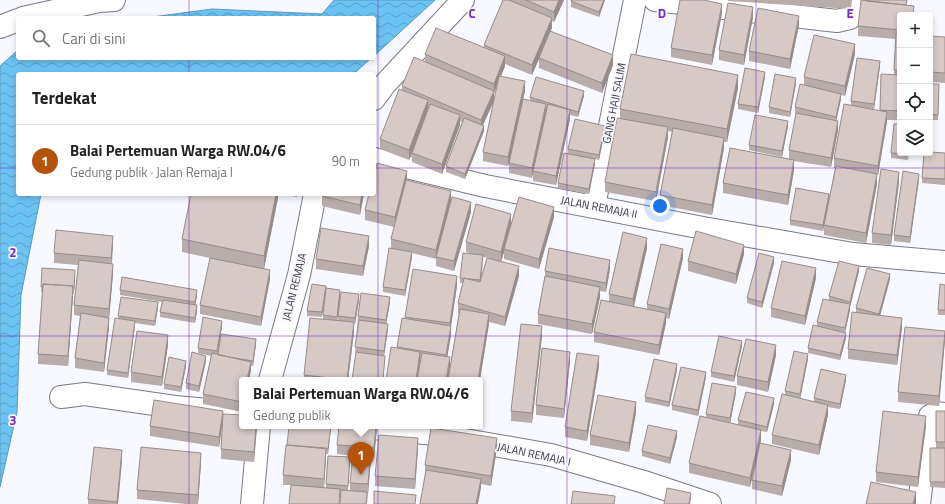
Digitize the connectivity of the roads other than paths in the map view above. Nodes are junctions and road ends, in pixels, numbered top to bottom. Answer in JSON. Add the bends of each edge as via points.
{"nodes":[{"id":1,"x":114,"y":0,"type":"edge"},
{"id":2,"x":463,"y":0,"type":"edge"},
{"id":3,"x":635,"y":0,"type":"edge"},
{"id":4,"x":655,"y":0,"type":"edge"},
{"id":5,"x":856,"y":0,"type":"edge"},
{"id":6,"x":32,"y":16,"type":"edge"},
{"id":7,"x":16,"y":21,"type":"edge"},
{"id":8,"x":0,"y":27,"type":"edge"},
{"id":9,"x":376,"y":96,"type":"edge"},
{"id":10,"x":376,"y":159,"type":"edge"},
{"id":11,"x":315,"y":196,"type":"edge"},
{"id":12,"x":594,"y":206,"type":"junction"},
{"id":13,"x":945,"y":262,"type":"edge"},
{"id":14,"x":271,"y":377,"type":"edge"},
{"id":15,"x":61,"y":397,"type":"dead end"},
{"id":16,"x":239,"y":413,"type":"edge"},
{"id":17,"x":945,"y":414,"type":"edge"},
{"id":18,"x":259,"y":429,"type":"edge"},
{"id":19,"x":384,"y":429,"type":"edge"},
{"id":20,"x":252,"y":504,"type":"edge"},
{"id":21,"x":710,"y":504,"type":"edge"},
{"id":22,"x":919,"y":504,"type":"edge"}],
"edges":[{"from":1,"to":6,"type":"street"},
{"from":2,"to":9,"type":"street"},
{"from":3,"to":12,"type":"street","name":"GANG HAJI SALIM"},
{"from":4,"to":5,"type":"street","via":[[837,21],[850,18],[855,11]]},
{"from":7,"to":8,"type":"street"},
{"from":10,"to":12,"type":"street","name":"JALAN REMAJA II","via":[[485,186]]},
{"from":11,"to":14,"type":"street","name":"JALAN REMAJA","via":[[299,275]]},
{"from":12,"to":13,"type":"street","name":"JALAN REMAJA II","via":[[854,254]]},
{"from":15,"to":16,"type":"street","via":[[85,394],[175,407]]},
{"from":17,"to":22,"type":"street","via":[[936,413],[930,416]]},
{"from":18,"to":20,"type":"street"},
{"from":19,"to":21,"type":"street","name":"JALAN REMAJA I","via":[[425,433],[551,455]]}]}
